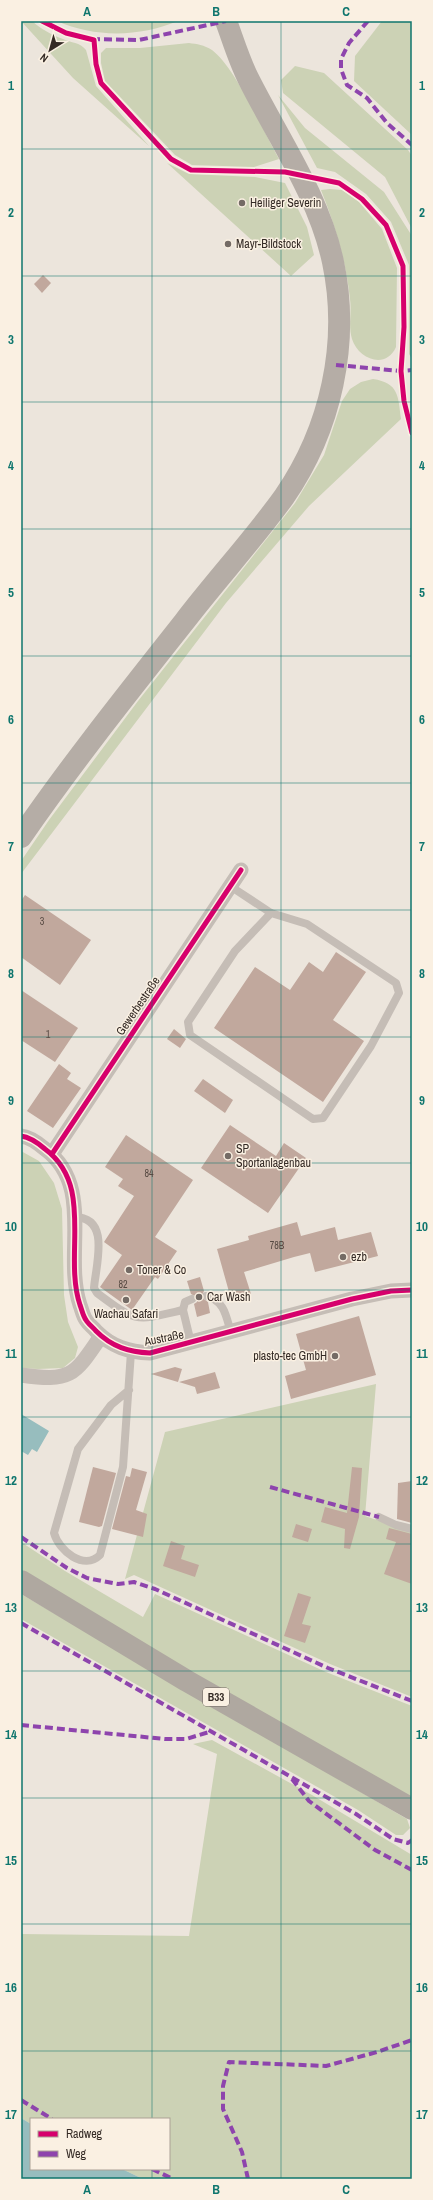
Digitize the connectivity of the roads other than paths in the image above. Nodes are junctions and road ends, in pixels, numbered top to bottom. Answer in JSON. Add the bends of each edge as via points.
{"nodes":[{"id":1,"x":226,"y":21,"type":"edge"},
{"id":2,"x":21,"y":837,"type":"edge"},
{"id":3,"x":241,"y":870,"type":"dead end"},
{"id":4,"x":230,"y":886,"type":"junction"},
{"id":5,"x":271,"y":914,"type":"junction"},
{"id":6,"x":21,"y":1136,"type":"edge"},
{"id":7,"x":52,"y":1154,"type":"junction"},
{"id":8,"x":74,"y":1217,"type":"junction"},
{"id":9,"x":412,"y":1290,"type":"edge"},
{"id":10,"x":206,"y":1296,"type":"dead end"},
{"id":11,"x":192,"y":1299,"type":"dead end"},
{"id":12,"x":183,"y":1310,"type":"junction"},
{"id":13,"x":231,"y":1333,"type":"junction"},
{"id":14,"x":101,"y":1336,"type":"junction"},
{"id":15,"x":191,"y":1343,"type":"junction"},
{"id":16,"x":131,"y":1352,"type":"junction"},
{"id":17,"x":21,"y":1375,"type":"edge"},
{"id":18,"x":128,"y":1390,"type":"junction"},
{"id":19,"x":380,"y":1517,"type":"dead end"},
{"id":20,"x":412,"y":1529,"type":"edge"},
{"id":21,"x":21,"y":1581,"type":"edge"},
{"id":22,"x":412,"y":1809,"type":"edge"}],
"edges":[{"from":1,"to":2,"type":"main road","via":[[247,76],[306,187],[333,262],[338,301],[336,365],[328,407],[311,449],[284,496],[128,693]]},
{"from":3,"to":4,"type":"street","name":"Gewerbestraße"},
{"from":4,"to":5,"type":"lane"},
{"from":4,"to":7,"type":"street","name":"Gewerbestraße"},
{"from":5,"to":5,"type":"lane","via":[[236,951],[188,1022],[190,1035],[313,1118],[322,1118],[371,1046],[399,993],[396,983],[307,924]]},
{"from":6,"to":7,"type":"street","name":"Austraße"},
{"from":7,"to":8,"type":"street","name":"Austraße","via":[[72,1190]]},
{"from":8,"to":12,"type":"lane","via":[[84,1217],[97,1228],[94,1288],[97,1293],[124,1314],[136,1318],[148,1318]]},
{"from":8,"to":14,"type":"street","name":"Austraße","via":[[74,1272],[77,1296],[85,1320]]},
{"from":9,"to":13,"type":"street","name":"Austraße","via":[[352,1299]]},
{"from":10,"to":13,"type":"lane","via":[[215,1298],[223,1308]]},
{"from":11,"to":12,"type":"lane","via":[[185,1302]]},
{"from":12,"to":15,"type":"lane"},
{"from":13,"to":15,"type":"street","name":"Austraße"},
{"from":14,"to":16,"type":"street","name":"Austraße"},
{"from":14,"to":17,"type":"street","via":[[77,1370],[67,1376],[50,1378]]},
{"from":15,"to":16,"type":"street","name":"Austraße","via":[[150,1353]]},
{"from":16,"to":18,"type":"lane"},
{"from":18,"to":18,"type":"lane","via":[[123,1467],[100,1554],[94,1560],[85,1562],[56,1543],[54,1533],[78,1448],[111,1405]]},
{"from":19,"to":20,"type":"lane"},
{"from":21,"to":22,"type":"highway","number":"B33","via":[[187,1681]]}]}
